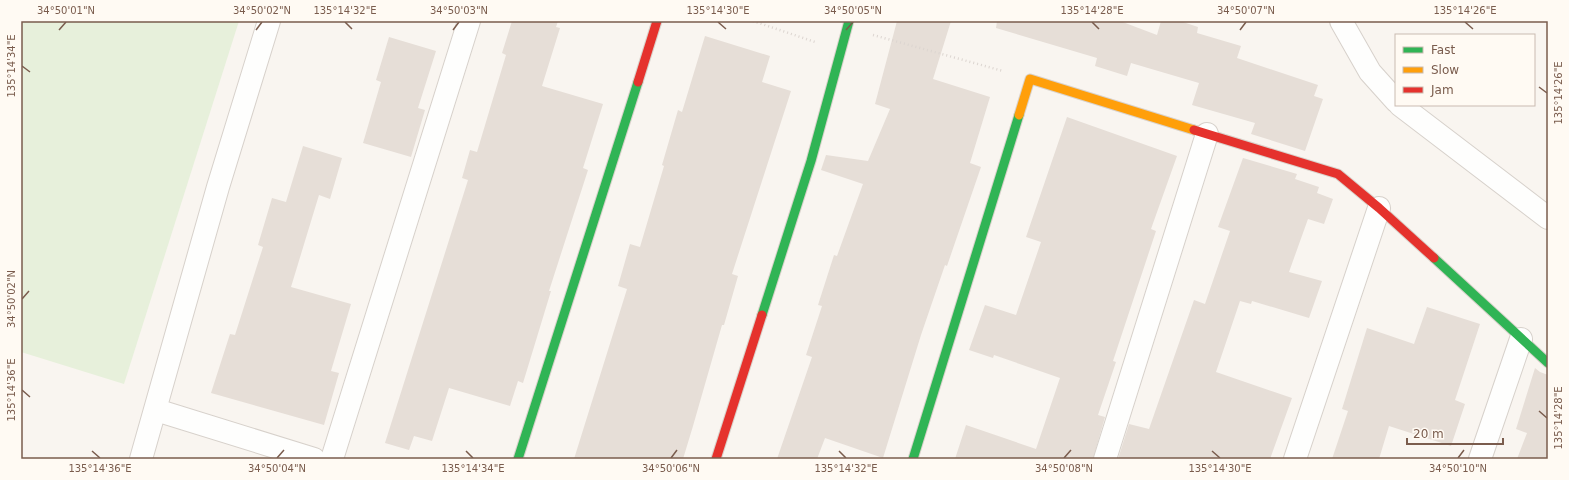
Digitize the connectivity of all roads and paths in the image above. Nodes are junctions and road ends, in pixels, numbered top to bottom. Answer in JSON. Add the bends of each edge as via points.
{"nodes":[{"id":1,"x":269,"y":21,"type":"edge"},
{"id":2,"x":469,"y":21,"type":"edge"},
{"id":3,"x":657,"y":21,"type":"edge"},
{"id":4,"x":753,"y":21,"type":"edge"},
{"id":5,"x":1341,"y":21,"type":"edge"},
{"id":6,"x":848,"y":24,"type":"edge"},
{"id":7,"x":820,"y":44,"type":"dead end"},
{"id":8,"x":1030,"y":79,"type":"junction"},
{"id":9,"x":1395,"y":100,"type":"edge"},
{"id":10,"x":1401,"y":106,"type":"edge"},
{"id":11,"x":1206,"y":134,"type":"junction"},
{"id":12,"x":1379,"y":208,"type":"junction"},
{"id":13,"x":1548,"y":218,"type":"edge"},
{"id":14,"x":1521,"y":339,"type":"junction"},
{"id":15,"x":1548,"y":363,"type":"edge"},
{"id":16,"x":156,"y":410,"type":"junction"},
{"id":17,"x":141,"y":459,"type":"edge"},
{"id":18,"x":314,"y":459,"type":"edge"},
{"id":19,"x":332,"y":459,"type":"edge"},
{"id":20,"x":518,"y":459,"type":"edge"},
{"id":21,"x":716,"y":459,"type":"edge"},
{"id":22,"x":913,"y":459,"type":"edge"},
{"id":23,"x":1105,"y":459,"type":"edge"},
{"id":24,"x":1295,"y":459,"type":"edge"},
{"id":25,"x":1480,"y":459,"type":"edge"}],
"edges":[{"from":1,"to":16,"type":"street","via":[[218,187]]},
{"from":2,"to":19,"type":"street"},
{"from":3,"to":20,"type":"street"},
{"from":4,"to":7,"type":"path"},
{"from":5,"to":9,"type":"street","via":[[1370,72]]},
{"from":6,"to":8,"type":"path"},
{"from":6,"to":21,"type":"street","via":[[811,161]]},
{"from":8,"to":11,"type":"street"},
{"from":8,"to":22,"type":"street"},
{"from":10,"to":13,"type":"street"},
{"from":11,"to":12,"type":"street","via":[[1338,174]]},
{"from":11,"to":23,"type":"street"},
{"from":12,"to":14,"type":"street"},
{"from":12,"to":24,"type":"street"},
{"from":14,"to":15,"type":"street"},
{"from":14,"to":25,"type":"street"},
{"from":16,"to":17,"type":"street"},
{"from":16,"to":18,"type":"street"}]}
